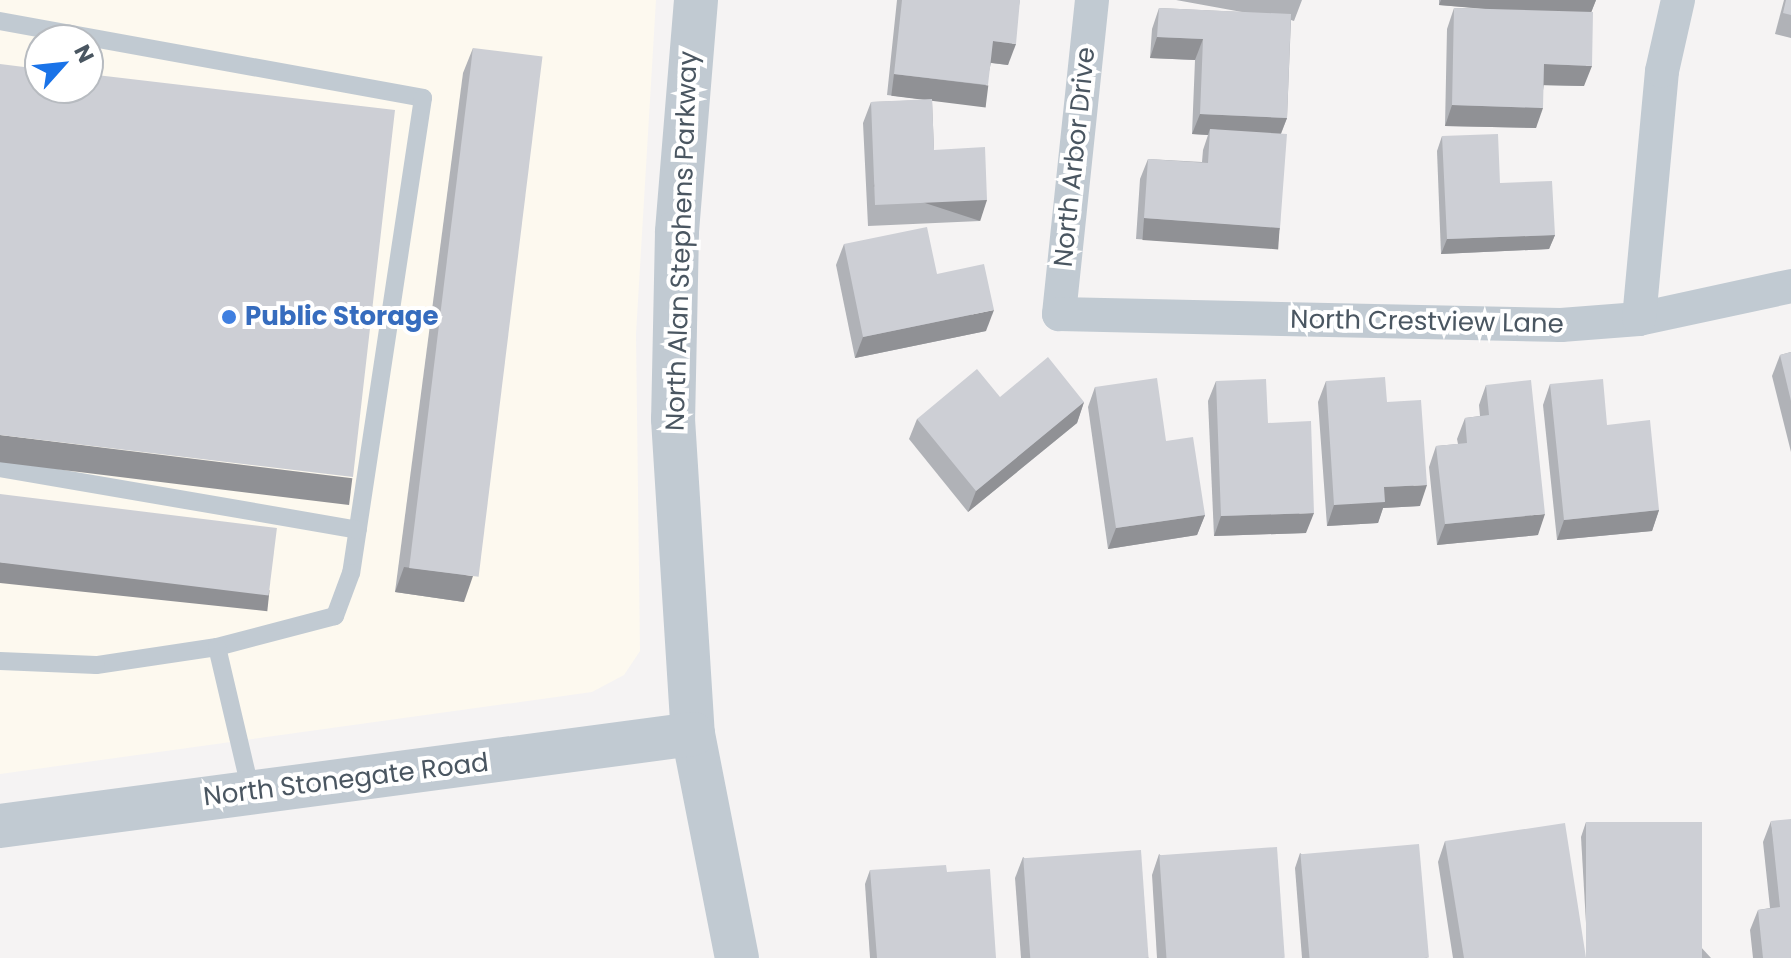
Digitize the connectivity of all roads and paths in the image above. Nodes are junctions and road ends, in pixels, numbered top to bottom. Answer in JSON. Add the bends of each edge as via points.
{"nodes":[{"id":1,"x":696,"y":0,"type":"edge"},
{"id":2,"x":1092,"y":0,"type":"edge"},
{"id":3,"x":1678,"y":0,"type":"edge"},
{"id":4,"x":0,"y":21,"type":"edge"},
{"id":5,"x":1791,"y":286,"type":"edge"},
{"id":6,"x":1059,"y":314,"type":"joint"},
{"id":7,"x":1639,"y":319,"type":"junction"},
{"id":8,"x":0,"y":468,"type":"edge"},
{"id":9,"x":358,"y":530,"type":"junction"},
{"id":10,"x":217,"y":647,"type":"junction"},
{"id":11,"x":0,"y":661,"type":"edge"},
{"id":12,"x":693,"y":734,"type":"junction"},
{"id":13,"x":251,"y":792,"type":"junction"},
{"id":14,"x":0,"y":826,"type":"edge"},
{"id":15,"x":737,"y":958,"type":"edge"}],
"edges":[{"from":1,"to":12,"type":"street","name":"North Alan Stephens Parkway","via":[[677,232],[673,419]]},
{"from":2,"to":6,"type":"street","name":"North Arbor Drive"},
{"from":3,"to":7,"type":"street","via":[[1662,71]]},
{"from":4,"to":9,"type":"lane","via":[[423,98]]},
{"from":5,"to":7,"type":"street","name":"North Crestview Lane"},
{"from":6,"to":7,"type":"street","name":"North Crestview Lane","via":[[1561,325]]},
{"from":8,"to":9,"type":"lane"},
{"from":9,"to":10,"type":"lane","via":[[335,616]]},
{"from":10,"to":11,"type":"lane","via":[[96,665]]},
{"from":10,"to":13,"type":"lane"},
{"from":12,"to":13,"type":"street","name":"North Stonegate Road"},
{"from":12,"to":15,"type":"street","name":"North Alan Stephens Parkway"},
{"from":13,"to":14,"type":"street","name":"North Stonegate Road"}]}
